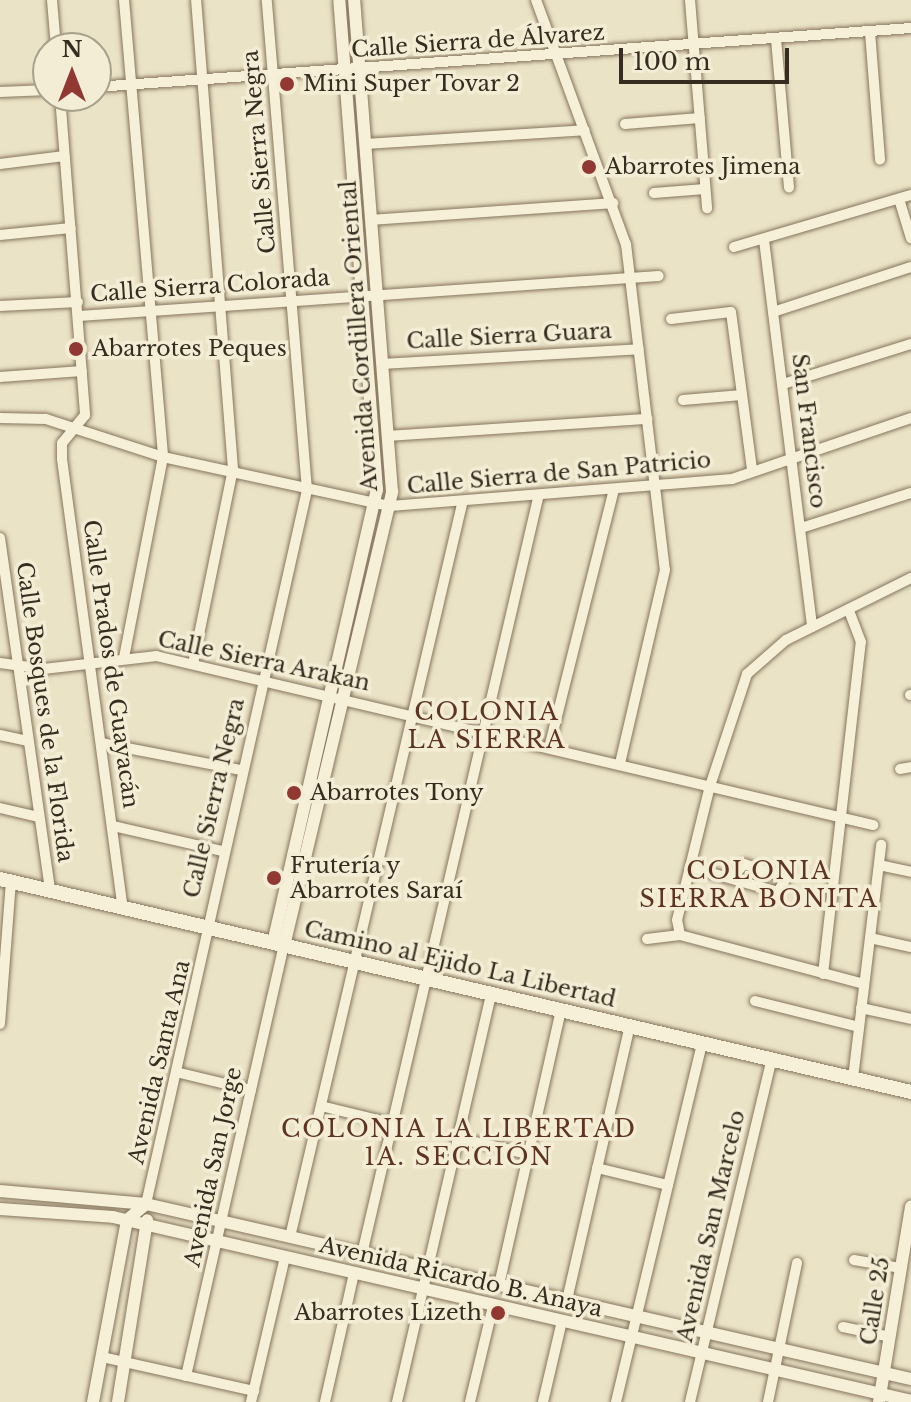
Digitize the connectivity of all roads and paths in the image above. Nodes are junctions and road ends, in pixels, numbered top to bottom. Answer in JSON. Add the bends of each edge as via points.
{"nodes":[{"id":1,"x":52,"y":0,"type":"edge"},
{"id":2,"x":124,"y":0,"type":"edge"},
{"id":3,"x":196,"y":0,"type":"edge"},
{"id":4,"x":267,"y":0,"type":"edge"},
{"id":5,"x":354,"y":0,"type":"edge"},
{"id":6,"x":536,"y":0,"type":"edge"},
{"id":7,"x":690,"y":0,"type":"edge"},
{"id":8,"x":339,"y":1,"type":"edge"},
{"id":9,"x":911,"y":28,"type":"edge"},
{"id":10,"x":55,"y":32,"type":"edge"},
{"id":11,"x":870,"y":32,"type":"junction"},
{"id":12,"x":776,"y":39,"type":"junction"},
{"id":13,"x":694,"y":46,"type":"junction"},
{"id":14,"x":557,"y":56,"type":"junction"},
{"id":15,"x":360,"y":69,"type":"junction"},
{"id":16,"x":343,"y":70,"type":"junction"},
{"id":17,"x":272,"y":75,"type":"junction"},
{"id":18,"x":203,"y":80,"type":"junction"},
{"id":19,"x":131,"y":85,"type":"junction"},
{"id":20,"x":112,"y":86,"type":"edge"},
{"id":21,"x":32,"y":91,"type":"edge"},
{"id":22,"x":0,"y":92,"type":"edge"},
{"id":23,"x":61,"y":112,"type":"edge"},
{"id":24,"x":700,"y":118,"type":"junction"},
{"id":25,"x":625,"y":124,"type":"dead end"},
{"id":26,"x":585,"y":130,"type":"junction"},
{"id":27,"x":365,"y":144,"type":"junction"},
{"id":28,"x":65,"y":156,"type":"junction"},
{"id":29,"x":880,"y":160,"type":"dead end"},
{"id":30,"x":0,"y":164,"type":"edge"},
{"id":31,"x":789,"y":187,"type":"dead end"},
{"id":32,"x":705,"y":189,"type":"junction"},
{"id":33,"x":654,"y":193,"type":"dead end"},
{"id":34,"x":911,"y":195,"type":"edge"},
{"id":35,"x":899,"y":199,"type":"junction"},
{"id":36,"x":613,"y":203,"type":"junction"},
{"id":37,"x":707,"y":208,"type":"dead end"},
{"id":38,"x":371,"y":220,"type":"junction"},
{"id":39,"x":71,"y":228,"type":"junction"},
{"id":40,"x":0,"y":235,"type":"edge"},
{"id":41,"x":911,"y":238,"type":"edge"},
{"id":42,"x":764,"y":240,"type":"junction"},
{"id":43,"x":734,"y":247,"type":"dead end"},
{"id":44,"x":911,"y":267,"type":"edge"},
{"id":45,"x":659,"y":276,"type":"dead end"},
{"id":46,"x":631,"y":277,"type":"junction"},
{"id":47,"x":377,"y":295,"type":"junction"},
{"id":48,"x":360,"y":296,"type":"junction"},
{"id":49,"x":292,"y":301,"type":"junction"},
{"id":50,"x":78,"y":302,"type":"junction"},
{"id":51,"x":221,"y":305,"type":"junction"},
{"id":52,"x":0,"y":306,"type":"edge"},
{"id":53,"x":773,"y":312,"type":"junction"},
{"id":54,"x":151,"y":313,"type":"junction"},
{"id":55,"x":79,"y":316,"type":"junction"},
{"id":56,"x":671,"y":319,"type":"dead end"},
{"id":57,"x":911,"y":344,"type":"edge"},
{"id":58,"x":639,"y":349,"type":"junction"},
{"id":59,"x":382,"y":364,"type":"junction"},
{"id":60,"x":82,"y":371,"type":"junction"},
{"id":61,"x":0,"y":377,"type":"edge"},
{"id":62,"x":783,"y":384,"type":"junction"},
{"id":63,"x":742,"y":395,"type":"junction"},
{"id":64,"x":683,"y":400,"type":"dead end"},
{"id":65,"x":0,"y":418,"type":"edge"},
{"id":66,"x":911,"y":418,"type":"edge"},
{"id":67,"x":647,"y":419,"type":"junction"},
{"id":68,"x":73,"y":430,"type":"junction"},
{"id":69,"x":388,"y":436,"type":"junction"},
{"id":70,"x":792,"y":455,"type":"junction"},
{"id":71,"x":163,"y":457,"type":"junction"},
{"id":72,"x":233,"y":469,"type":"junction"},
{"id":73,"x":752,"y":470,"type":"junction"},
{"id":74,"x":307,"y":490,"type":"junction"},
{"id":75,"x":654,"y":490,"type":"junction"},
{"id":76,"x":613,"y":493,"type":"junction"},
{"id":77,"x":911,"y":493,"type":"edge"},
{"id":78,"x":538,"y":498,"type":"junction"},
{"id":79,"x":374,"y":504,"type":"junction"},
{"id":80,"x":462,"y":504,"type":"junction"},
{"id":81,"x":390,"y":506,"type":"junction"},
{"id":82,"x":801,"y":528,"type":"junction"},
{"id":83,"x":0,"y":538,"type":"edge"},
{"id":84,"x":911,"y":578,"type":"edge"},
{"id":85,"x":4,"y":589,"type":"edge"},
{"id":86,"x":849,"y":610,"type":"junction"},
{"id":87,"x":812,"y":627,"type":"junction"},
{"id":88,"x":124,"y":658,"type":"junction"},
{"id":89,"x":91,"y":662,"type":"junction"},
{"id":90,"x":0,"y":663,"type":"edge"},
{"id":91,"x":193,"y":664,"type":"junction"},
{"id":92,"x":18,"y":667,"type":"junction"},
{"id":93,"x":262,"y":679,"type":"junction"},
{"id":94,"x":330,"y":695,"type":"junction"},
{"id":95,"x":347,"y":699,"type":"junction"},
{"id":96,"x":412,"y":715,"type":"junction"},
{"id":97,"x":482,"y":732,"type":"junction"},
{"id":98,"x":0,"y":735,"type":"edge"},
{"id":99,"x":28,"y":741,"type":"junction"},
{"id":100,"x":101,"y":743,"type":"junction"},
{"id":101,"x":549,"y":748,"type":"junction"},
{"id":102,"x":620,"y":764,"type":"junction"},
{"id":103,"x":241,"y":770,"type":"junction"},
{"id":104,"x":710,"y":786,"type":"junction"},
{"id":105,"x":0,"y":808,"type":"edge"},
{"id":106,"x":38,"y":817,"type":"junction"},
{"id":107,"x":841,"y":817,"type":"junction"},
{"id":108,"x":873,"y":825,"type":"dead end"},
{"id":109,"x":113,"y":826,"type":"junction"},
{"id":110,"x":881,"y":845,"type":"dead end"},
{"id":111,"x":222,"y":851,"type":"junction"},
{"id":112,"x":879,"y":865,"type":"junction"},
{"id":113,"x":690,"y":867,"type":"junction"},
{"id":114,"x":911,"y":872,"type":"edge"},
{"id":115,"x":732,"y":878,"type":"junction"},
{"id":116,"x":5,"y":881,"type":"edge"},
{"id":117,"x":50,"y":891,"type":"junction"},
{"id":118,"x":123,"y":908,"type":"junction"},
{"id":119,"x":208,"y":928,"type":"junction"},
{"id":120,"x":680,"y":935,"type":"junction"},
{"id":121,"x":870,"y":938,"type":"junction"},
{"id":122,"x":647,"y":939,"type":"dead end"},
{"id":123,"x":278,"y":944,"type":"junction"},
{"id":124,"x":911,"y":947,"type":"edge"},
{"id":125,"x":353,"y":962,"type":"junction"},
{"id":126,"x":823,"y":974,"type":"junction"},
{"id":127,"x":2,"y":975,"type":"edge"},
{"id":128,"x":425,"y":978,"type":"junction"},
{"id":129,"x":864,"y":984,"type":"junction"},
{"id":130,"x":491,"y":994,"type":"junction"},
{"id":131,"x":755,"y":1001,"type":"dead end"},
{"id":132,"x":861,"y":1008,"type":"junction"},
{"id":133,"x":561,"y":1010,"type":"junction"},
{"id":134,"x":911,"y":1019,"type":"edge"},
{"id":135,"x":0,"y":1024,"type":"edge"},
{"id":136,"x":630,"y":1026,"type":"junction"},
{"id":137,"x":859,"y":1027,"type":"junction"},
{"id":138,"x":702,"y":1043,"type":"junction"},
{"id":139,"x":772,"y":1059,"type":"junction"},
{"id":140,"x":180,"y":1073,"type":"junction"},
{"id":141,"x":853,"y":1078,"type":"junction"},
{"id":142,"x":251,"y":1090,"type":"junction"},
{"id":143,"x":911,"y":1092,"type":"edge"},
{"id":144,"x":321,"y":1106,"type":"junction"},
{"id":145,"x":390,"y":1123,"type":"junction"},
{"id":146,"x":457,"y":1138,"type":"junction"},
{"id":147,"x":528,"y":1154,"type":"junction"},
{"id":148,"x":597,"y":1168,"type":"junction"},
{"id":149,"x":668,"y":1185,"type":"junction"},
{"id":150,"x":0,"y":1191,"type":"edge"},
{"id":151,"x":146,"y":1204,"type":"junction"},
{"id":152,"x":911,"y":1207,"type":"edge"},
{"id":153,"x":0,"y":1209,"type":"edge"},
{"id":154,"x":127,"y":1220,"type":"junction"},
{"id":155,"x":222,"y":1221,"type":"junction"},
{"id":156,"x":148,"y":1225,"type":"junction"},
{"id":157,"x":290,"y":1237,"type":"junction"},
{"id":158,"x":217,"y":1241,"type":"junction"},
{"id":159,"x":362,"y":1254,"type":"junction"},
{"id":160,"x":285,"y":1257,"type":"junction"},
{"id":161,"x":854,"y":1260,"type":"dead end"},
{"id":162,"x":797,"y":1263,"type":"dead end"},
{"id":163,"x":901,"y":1268,"type":"junction"},
{"id":164,"x":427,"y":1269,"type":"junction"},
{"id":165,"x":354,"y":1273,"type":"junction"},
{"id":166,"x":499,"y":1285,"type":"junction"},
{"id":167,"x":422,"y":1289,"type":"junction"},
{"id":168,"x":567,"y":1300,"type":"junction"},
{"id":169,"x":493,"y":1306,"type":"junction"},
{"id":170,"x":637,"y":1316,"type":"junction"},
{"id":171,"x":562,"y":1321,"type":"junction"},
{"id":172,"x":843,"y":1327,"type":"dead end"},
{"id":173,"x":706,"y":1332,"type":"junction"},
{"id":174,"x":631,"y":1337,"type":"junction"},
{"id":175,"x":890,"y":1337,"type":"junction"},
{"id":176,"x":781,"y":1349,"type":"junction"},
{"id":177,"x":701,"y":1353,"type":"junction"},
{"id":178,"x":102,"y":1357,"type":"junction"},
{"id":179,"x":125,"y":1362,"type":"junction"},
{"id":180,"x":776,"y":1370,"type":"junction"},
{"id":181,"x":884,"y":1373,"type":"junction"},
{"id":182,"x":186,"y":1376,"type":"junction"},
{"id":183,"x":911,"y":1379,"type":"edge"},
{"id":184,"x":253,"y":1396,"type":"edge"},
{"id":185,"x":880,"y":1398,"type":"edge"},
{"id":186,"x":911,"y":1401,"type":"edge"},
{"id":187,"x":93,"y":1402,"type":"edge"},
{"id":188,"x":118,"y":1402,"type":"edge"},
{"id":189,"x":325,"y":1402,"type":"edge"},
{"id":190,"x":397,"y":1402,"type":"edge"},
{"id":191,"x":470,"y":1402,"type":"edge"},
{"id":192,"x":543,"y":1402,"type":"edge"},
{"id":193,"x":616,"y":1402,"type":"edge"},
{"id":194,"x":690,"y":1402,"type":"edge"},
{"id":195,"x":768,"y":1402,"type":"edge"}],
"edges":[{"from":1,"to":10,"type":"street"},
{"from":2,"to":19,"type":"street"},
{"from":3,"to":18,"type":"street"},
{"from":4,"to":17,"type":"street","name":"Calle Sierra Negra"},
{"from":5,"to":8,"type":"street"},
{"from":5,"to":15,"type":"street","name":"Avenida Cordillera Oriental"},
{"from":6,"to":14,"type":"street"},
{"from":7,"to":13,"type":"street"},
{"from":8,"to":16,"type":"street","name":"Avenida Cordillera Oriental"},
{"from":9,"to":11,"type":"street","name":"Calle Sierra de Álvarez"},
{"from":11,"to":12,"type":"street","name":"Calle Sierra de Álvarez"},
{"from":11,"to":29,"type":"street"},
{"from":12,"to":13,"type":"street","name":"Calle Sierra de Álvarez"},
{"from":12,"to":31,"type":"street"},
{"from":13,"to":14,"type":"street","name":"Calle Sierra de Álvarez"},
{"from":13,"to":24,"type":"street"},
{"from":14,"to":15,"type":"street","name":"Calle Sierra de Álvarez"},
{"from":14,"to":26,"type":"street"},
{"from":15,"to":16,"type":"street","name":"Calle Sierra de Álvarez"},
{"from":15,"to":27,"type":"street","name":"Avenida Cordillera Oriental"},
{"from":16,"to":17,"type":"street","name":"Calle Sierra de Álvarez"},
{"from":16,"to":48,"type":"street","name":"Avenida Cordillera Oriental"},
{"from":17,"to":18,"type":"street","name":"Calle Sierra de Álvarez"},
{"from":17,"to":49,"type":"street","name":"Calle Sierra Negra"},
{"from":18,"to":19,"type":"street","name":"Calle Sierra de Álvarez"},
{"from":18,"to":51,"type":"street"},
{"from":19,"to":20,"type":"street","name":"Calle Sierra de Álvarez"},
{"from":19,"to":54,"type":"street"},
{"from":21,"to":22,"type":"street"},
{"from":23,"to":28,"type":"street","name":"Calle Prados de Guayacán"},
{"from":24,"to":25,"type":"street"},
{"from":24,"to":32,"type":"street"},
{"from":26,"to":27,"type":"street"},
{"from":26,"to":36,"type":"street"},
{"from":27,"to":38,"type":"street","name":"Avenida Cordillera Oriental"},
{"from":28,"to":30,"type":"street"},
{"from":28,"to":39,"type":"street","name":"Calle Prados de Guayacán"},
{"from":32,"to":33,"type":"street"},
{"from":32,"to":37,"type":"street"},
{"from":34,"to":35,"type":"street"},
{"from":35,"to":41,"type":"street"},
{"from":35,"to":42,"type":"street"},
{"from":36,"to":38,"type":"street"},
{"from":36,"to":46,"type":"street"},
{"from":38,"to":47,"type":"street","name":"Avenida Cordillera Oriental"},
{"from":39,"to":40,"type":"street"},
{"from":39,"to":50,"type":"street","name":"Calle Prados de Guayacán"},
{"from":42,"to":43,"type":"street"},
{"from":42,"to":53,"type":"street","name":"San Francisco"},
{"from":44,"to":53,"type":"street"},
{"from":45,"to":46,"type":"street","name":"Calle Sierra Colorada"},
{"from":46,"to":47,"type":"street","name":"Calle Sierra Colorada"},
{"from":46,"to":58,"type":"street"},
{"from":47,"to":48,"type":"street","name":"Calle Sierra Colorada"},
{"from":47,"to":59,"type":"street","name":"Avenida Cordillera Oriental"},
{"from":48,"to":49,"type":"street","name":"Calle Sierra Colorada"},
{"from":48,"to":79,"type":"street","name":"Avenida Cordillera Oriental"},
{"from":49,"to":51,"type":"street","name":"Calle Sierra Colorada"},
{"from":49,"to":74,"type":"street","name":"Calle Sierra Negra"},
{"from":50,"to":52,"type":"street"},
{"from":50,"to":55,"type":"street","name":"Calle Prados de Guayacán"},
{"from":51,"to":54,"type":"street","name":"Calle Sierra Colorada"},
{"from":51,"to":72,"type":"street"},
{"from":53,"to":62,"type":"street","name":"San Francisco"},
{"from":54,"to":55,"type":"street","name":"Calle Sierra Colorada"},
{"from":54,"to":71,"type":"street"},
{"from":55,"to":60,"type":"street","name":"Calle Prados de Guayacán"},
{"from":56,"to":63,"type":"street","via":[[731,312]]},
{"from":57,"to":62,"type":"street"},
{"from":58,"to":59,"type":"street","name":"Calle Sierra Guara"},
{"from":58,"to":67,"type":"street"},
{"from":59,"to":69,"type":"street","name":"Avenida Cordillera Oriental"},
{"from":60,"to":61,"type":"street"},
{"from":60,"to":68,"type":"street","name":"Calle Prados de Guayacán","via":[[85,415]]},
{"from":62,"to":70,"type":"street","name":"San Francisco"},
{"from":63,"to":64,"type":"street"},
{"from":63,"to":73,"type":"street"},
{"from":65,"to":68,"type":"street","name":"Calle Sierra de San Patricio","via":[[34,417]]},
{"from":66,"to":70,"type":"street","name":"Calle Sierra de San Patricio"},
{"from":67,"to":69,"type":"street"},
{"from":67,"to":75,"type":"street"},
{"from":68,"to":71,"type":"street","name":"Calle Sierra de San Patricio"},
{"from":68,"to":89,"type":"street","name":"Calle Prados de Guayacán","via":[[62,459]]},
{"from":69,"to":81,"type":"street","name":"Avenida Cordillera Oriental"},
{"from":70,"to":73,"type":"street","name":"Calle Sierra de San Patricio"},
{"from":70,"to":82,"type":"street","name":"San Francisco"},
{"from":71,"to":72,"type":"street","name":"Calle Sierra de San Patricio"},
{"from":71,"to":88,"type":"street"},
{"from":72,"to":74,"type":"street","name":"Calle Sierra de San Patricio"},
{"from":72,"to":91,"type":"street"},
{"from":73,"to":75,"type":"street","name":"Calle Sierra de San Patricio"},
{"from":74,"to":79,"type":"street","name":"Calle Sierra de San Patricio"},
{"from":74,"to":93,"type":"street","name":"Calle Sierra Negra"},
{"from":75,"to":76,"type":"street","name":"Calle Sierra de San Patricio"},
{"from":75,"to":102,"type":"street","via":[[664,591]]},
{"from":76,"to":78,"type":"street","name":"Calle Sierra de San Patricio"},
{"from":76,"to":101,"type":"street"},
{"from":77,"to":82,"type":"street"},
{"from":78,"to":80,"type":"street","name":"Calle Sierra de San Patricio"},
{"from":78,"to":97,"type":"street"},
{"from":79,"to":81,"type":"street","name":"Calle Sierra de San Patricio"},
{"from":79,"to":94,"type":"street","name":"Avenida Cordillera Oriental"},
{"from":80,"to":81,"type":"street","name":"Calle Sierra de San Patricio"},
{"from":80,"to":96,"type":"street"},
{"from":81,"to":95,"type":"street","name":"Avenida Cordillera Oriental"},
{"from":82,"to":87,"type":"street","name":"San Francisco"},
{"from":83,"to":85,"type":"street","name":"Calle Bosques de la Florida"},
{"from":84,"to":86,"type":"street"},
{"from":85,"to":92,"type":"street","name":"Calle Bosques de la Florida"},
{"from":86,"to":87,"type":"street"},
{"from":86,"to":107,"type":"street","via":[[861,642]]},
{"from":87,"to":104,"type":"street","via":[[747,674]]},
{"from":88,"to":89,"type":"street","name":"Calle Sierra Arakan"},
{"from":88,"to":91,"type":"street","name":"Calle Sierra Arakan"},
{"from":89,"to":92,"type":"street","name":"Calle Sierra Arakan"},
{"from":89,"to":100,"type":"street","name":"Calle Prados de Guayacán"},
{"from":90,"to":92,"type":"street","name":"Calle Sierra Arakan"},
{"from":91,"to":93,"type":"street","name":"Calle Sierra Arakan"},
{"from":92,"to":99,"type":"street","name":"Calle Bosques de la Florida"},
{"from":93,"to":94,"type":"street","name":"Calle Sierra Arakan"},
{"from":93,"to":103,"type":"street","name":"Calle Sierra Negra"},
{"from":94,"to":95,"type":"street","name":"Calle Sierra Arakan"},
{"from":94,"to":123,"type":"street","name":"Avenida Cordillera Oriental"},
{"from":95,"to":96,"type":"street","name":"Calle Sierra Arakan"},
{"from":95,"to":123,"type":"street","name":"Avenida Cordillera Oriental"},
{"from":96,"to":97,"type":"street","name":"Calle Sierra Arakan"},
{"from":96,"to":125,"type":"street"},
{"from":97,"to":101,"type":"street","name":"Calle Sierra Arakan"},
{"from":97,"to":128,"type":"street"},
{"from":98,"to":99,"type":"street"},
{"from":99,"to":106,"type":"street","name":"Calle Bosques de la Florida"},
{"from":100,"to":103,"type":"street"},
{"from":100,"to":109,"type":"street","name":"Calle Prados de Guayacán"},
{"from":101,"to":102,"type":"street","name":"Calle Sierra Arakan"},
{"from":102,"to":104,"type":"street","name":"Calle Sierra Arakan"},
{"from":103,"to":111,"type":"street","name":"Calle Sierra Negra"},
{"from":104,"to":107,"type":"street","name":"Calle Sierra Arakan"},
{"from":104,"to":113,"type":"street"},
{"from":105,"to":106,"type":"street"},
{"from":106,"to":117,"type":"street","name":"Calle Bosques de la Florida"},
{"from":107,"to":108,"type":"street","name":"Calle Sierra Arakan"},
{"from":107,"to":126,"type":"street"},
{"from":109,"to":111,"type":"street"},
{"from":109,"to":118,"type":"street","name":"Calle Prados de Guayacán"},
{"from":110,"to":112,"type":"street"},
{"from":111,"to":119,"type":"street","name":"Calle Sierra Negra"},
{"from":112,"to":114,"type":"street"},
{"from":112,"to":121,"type":"street"},
{"from":113,"to":115,"type":"street"},
{"from":113,"to":120,"type":"street"},
{"from":115,"to":115,"type":"street","via":[[744,864],[786,878],[778,892]]},
{"from":116,"to":117,"type":"main road","name":"Camino al Ejido La Libertad"},
{"from":116,"to":127,"type":"street"},
{"from":117,"to":118,"type":"main road","name":"Camino al Ejido La Libertad"},
{"from":118,"to":119,"type":"main road","name":"Camino al Ejido La Libertad"},
{"from":119,"to":123,"type":"main road","name":"Camino al Ejido La Libertad"},
{"from":119,"to":140,"type":"street","name":"Avenida Santa Ana"},
{"from":120,"to":122,"type":"street"},
{"from":120,"to":126,"type":"street"},
{"from":121,"to":124,"type":"street"},
{"from":121,"to":129,"type":"street"},
{"from":123,"to":125,"type":"main road","name":"Camino al Ejido La Libertad"},
{"from":123,"to":142,"type":"street","name":"Avenida San Jorge"},
{"from":125,"to":128,"type":"main road","name":"Camino al Ejido La Libertad"},
{"from":125,"to":144,"type":"street"},
{"from":126,"to":129,"type":"street"},
{"from":127,"to":135,"type":"street"},
{"from":128,"to":130,"type":"main road","name":"Camino al Ejido La Libertad"},
{"from":128,"to":145,"type":"street"},
{"from":129,"to":132,"type":"street"},
{"from":130,"to":133,"type":"main road","name":"Camino al Ejido La Libertad"},
{"from":130,"to":146,"type":"street"},
{"from":131,"to":137,"type":"street"},
{"from":132,"to":134,"type":"street"},
{"from":132,"to":137,"type":"street"},
{"from":133,"to":136,"type":"main road","name":"Camino al Ejido La Libertad"},
{"from":133,"to":147,"type":"street"},
{"from":136,"to":138,"type":"main road","name":"Camino al Ejido La Libertad"},
{"from":136,"to":148,"type":"street"},
{"from":137,"to":141,"type":"street"},
{"from":138,"to":139,"type":"main road","name":"Camino al Ejido La Libertad"},
{"from":138,"to":149,"type":"street"},
{"from":139,"to":141,"type":"main road","name":"Camino al Ejido La Libertad"},
{"from":139,"to":173,"type":"street","name":"Avenida San Marcelo"},
{"from":140,"to":142,"type":"street"},
{"from":140,"to":151,"type":"street","name":"Avenida Santa Ana"},
{"from":141,"to":143,"type":"main road","name":"Camino al Ejido La Libertad"},
{"from":142,"to":155,"type":"street","name":"Avenida San Jorge"},
{"from":144,"to":145,"type":"street"},
{"from":144,"to":157,"type":"street"},
{"from":145,"to":159,"type":"street"},
{"from":146,"to":147,"type":"street"},
{"from":146,"to":164,"type":"street"},
{"from":147,"to":166,"type":"street"},
{"from":148,"to":149,"type":"street"},
{"from":148,"to":168,"type":"street"},
{"from":149,"to":170,"type":"street"},
{"from":150,"to":151,"type":"street","name":"Avenida Ricardo B. Anaya"},
{"from":151,"to":154,"type":"street"},
{"from":151,"to":155,"type":"street","name":"Avenida Ricardo B. Anaya"},
{"from":151,"to":156,"type":"street","name":"Avenida Santa Ana"},
{"from":152,"to":163,"type":"street","name":"Calle 25"},
{"from":153,"to":154,"type":"street","name":"Avenida Ricardo B. Anaya"},
{"from":154,"to":156,"type":"street","name":"Avenida Ricardo B. Anaya"},
{"from":154,"to":178,"type":"street"},
{"from":155,"to":157,"type":"street","name":"Avenida Ricardo B. Anaya"},
{"from":155,"to":158,"type":"street","name":"Avenida San Jorge"},
{"from":156,"to":158,"type":"street","name":"Avenida Ricardo B. Anaya"},
{"from":156,"to":179,"type":"street","name":"Avenida Santa Ana"},
{"from":157,"to":159,"type":"street","name":"Avenida Ricardo B. Anaya"},
{"from":158,"to":160,"type":"street","name":"Avenida Ricardo B. Anaya"},
{"from":158,"to":182,"type":"street","name":"Avenida San Jorge"},
{"from":159,"to":164,"type":"street","name":"Avenida Ricardo B. Anaya"},
{"from":160,"to":165,"type":"street","name":"Avenida Ricardo B. Anaya"},
{"from":160,"to":184,"type":"street"},
{"from":161,"to":163,"type":"street"},
{"from":162,"to":176,"type":"street"},
{"from":163,"to":175,"type":"street","name":"Calle 25"},
{"from":164,"to":166,"type":"street","name":"Avenida Ricardo B. Anaya"},
{"from":164,"to":167,"type":"street"},
{"from":165,"to":167,"type":"street","name":"Avenida Ricardo B. Anaya"},
{"from":165,"to":189,"type":"street"},
{"from":166,"to":168,"type":"street","name":"Avenida Ricardo B. Anaya"},
{"from":167,"to":169,"type":"street","name":"Avenida Ricardo B. Anaya"},
{"from":167,"to":190,"type":"street"},
{"from":168,"to":170,"type":"street","name":"Avenida Ricardo B. Anaya"},
{"from":169,"to":171,"type":"street","name":"Avenida Ricardo B. Anaya"},
{"from":169,"to":191,"type":"street"},
{"from":170,"to":173,"type":"street","name":"Avenida Ricardo B. Anaya"},
{"from":170,"to":174,"type":"street"},
{"from":171,"to":174,"type":"street","name":"Avenida Ricardo B. Anaya"},
{"from":171,"to":192,"type":"street"},
{"from":172,"to":175,"type":"street"},
{"from":173,"to":176,"type":"street","name":"Avenida Ricardo B. Anaya"},
{"from":173,"to":177,"type":"street","name":"Avenida San Marcelo"},
{"from":174,"to":177,"type":"street","name":"Avenida Ricardo B. Anaya"},
{"from":174,"to":193,"type":"street"},
{"from":175,"to":181,"type":"street","name":"Calle 25"},
{"from":176,"to":180,"type":"street"},
{"from":176,"to":181,"type":"street","name":"Avenida Ricardo B. Anaya"},
{"from":177,"to":180,"type":"street","name":"Avenida Ricardo B. Anaya"},
{"from":177,"to":194,"type":"street","name":"Avenida San Marcelo"},
{"from":178,"to":179,"type":"street"},
{"from":178,"to":187,"type":"street"},
{"from":179,"to":182,"type":"street"},
{"from":179,"to":188,"type":"street","name":"Avenida Santa Ana"},
{"from":180,"to":185,"type":"street","name":"Avenida Ricardo B. Anaya"},
{"from":180,"to":195,"type":"street"},
{"from":181,"to":183,"type":"street","name":"Avenida Ricardo B. Anaya"},
{"from":181,"to":185,"type":"street","name":"Calle 25"},
{"from":182,"to":184,"type":"street"},
{"from":185,"to":186,"type":"street","name":"Avenida Ricardo B. Anaya"}]}
